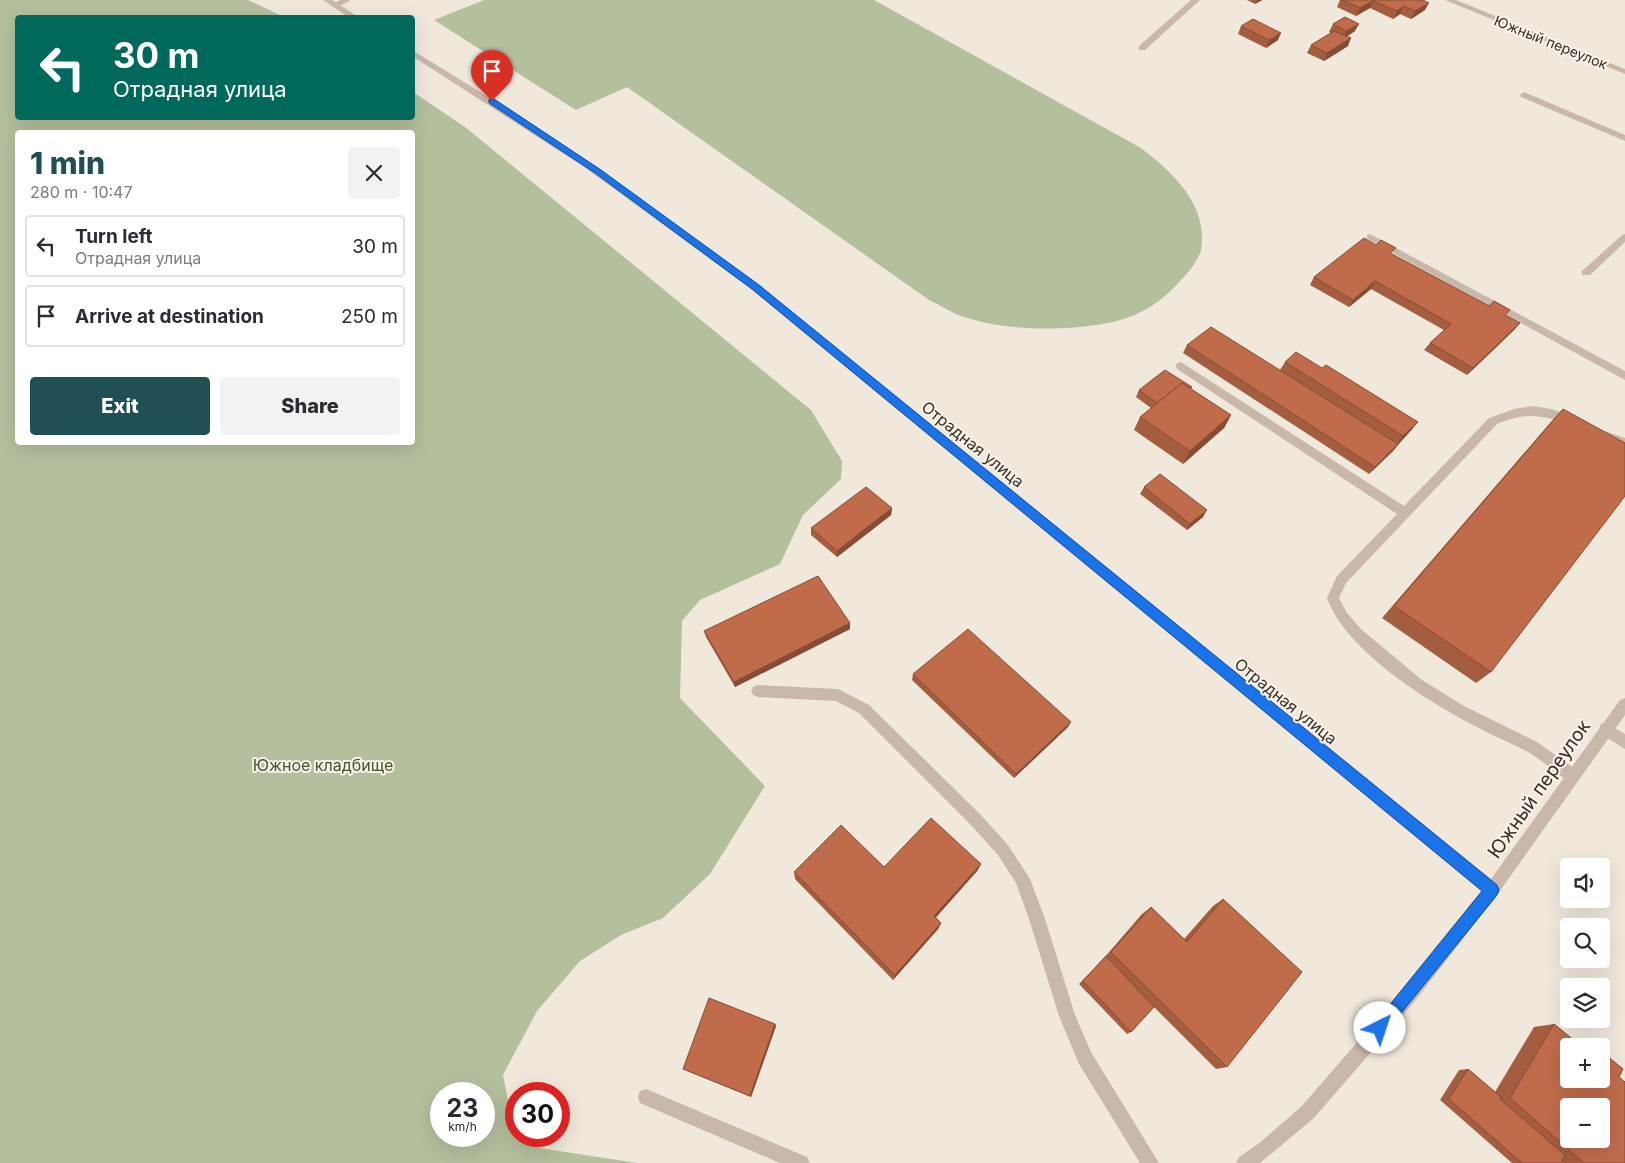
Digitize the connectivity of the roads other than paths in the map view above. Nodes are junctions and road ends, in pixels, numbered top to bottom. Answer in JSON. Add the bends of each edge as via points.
{"nodes":[{"id":1,"x":327,"y":0,"type":"edge"},
{"id":2,"x":347,"y":0,"type":"edge"},
{"id":3,"x":1196,"y":0,"type":"edge"},
{"id":4,"x":1448,"y":0,"type":"edge"},
{"id":5,"x":335,"y":4,"type":"junction"},
{"id":6,"x":352,"y":15,"type":"edge"},
{"id":7,"x":1142,"y":48,"type":"dead end"},
{"id":8,"x":415,"y":54,"type":"edge"},
{"id":9,"x":1625,"y":72,"type":"edge"},
{"id":10,"x":1524,"y":95,"type":"dead end"},
{"id":11,"x":1625,"y":138,"type":"edge"},
{"id":12,"x":1625,"y":236,"type":"edge"},
{"id":13,"x":1370,"y":237,"type":"dead end"},
{"id":14,"x":1586,"y":274,"type":"dead end"},
{"id":15,"x":1181,"y":366,"type":"dead end"},
{"id":16,"x":1625,"y":376,"type":"edge"},
{"id":17,"x":1625,"y":443,"type":"edge"},
{"id":18,"x":1404,"y":512,"type":"junction"},
{"id":19,"x":758,"y":691,"type":"dead end"},
{"id":20,"x":1625,"y":704,"type":"edge"},
{"id":21,"x":1606,"y":729,"type":"junction"},
{"id":22,"x":1625,"y":742,"type":"edge"},
{"id":23,"x":1573,"y":776,"type":"junction"},
{"id":24,"x":1492,"y":890,"type":"junction"},
{"id":25,"x":646,"y":1097,"type":"dead end"},
{"id":26,"x":801,"y":1163,"type":"edge"},
{"id":27,"x":1150,"y":1163,"type":"edge"},
{"id":28,"x":1245,"y":1163,"type":"edge"}],
"edges":[{"from":1,"to":5,"type":"street"},
{"from":2,"to":5,"type":"street"},
{"from":3,"to":7,"type":"street"},
{"from":4,"to":9,"type":"street","name":"Южный переулок"},
{"from":5,"to":6,"type":"street"},
{"from":8,"to":24,"type":"street","name":"Отрадная улица","via":[[598,171],[756,287]]},
{"from":10,"to":11,"type":"street"},
{"from":12,"to":14,"type":"street"},
{"from":13,"to":16,"type":"street"},
{"from":15,"to":18,"type":"street"},
{"from":17,"to":18,"type":"street","via":[[1554,414],[1533,410],[1512,412],[1493,421]]},
{"from":18,"to":23,"type":"street","via":[[1340,580],[1333,598],[1336,610],[1377,652],[1438,698],[1533,748]]},
{"from":19,"to":27,"type":"street","via":[[838,695],[864,709],[1003,850],[1022,879],[1038,919],[1067,1016],[1085,1058]]},
{"from":20,"to":21,"type":"street","name":"Южный переулок"},
{"from":21,"to":22,"type":"street"},
{"from":21,"to":23,"type":"street","name":"Южный переулок"},
{"from":23,"to":24,"type":"street","name":"Южный переулок"},
{"from":24,"to":28,"type":"street","name":"Южный переулок","via":[[1404,1000],[1307,1113]]},
{"from":25,"to":26,"type":"street"}]}
